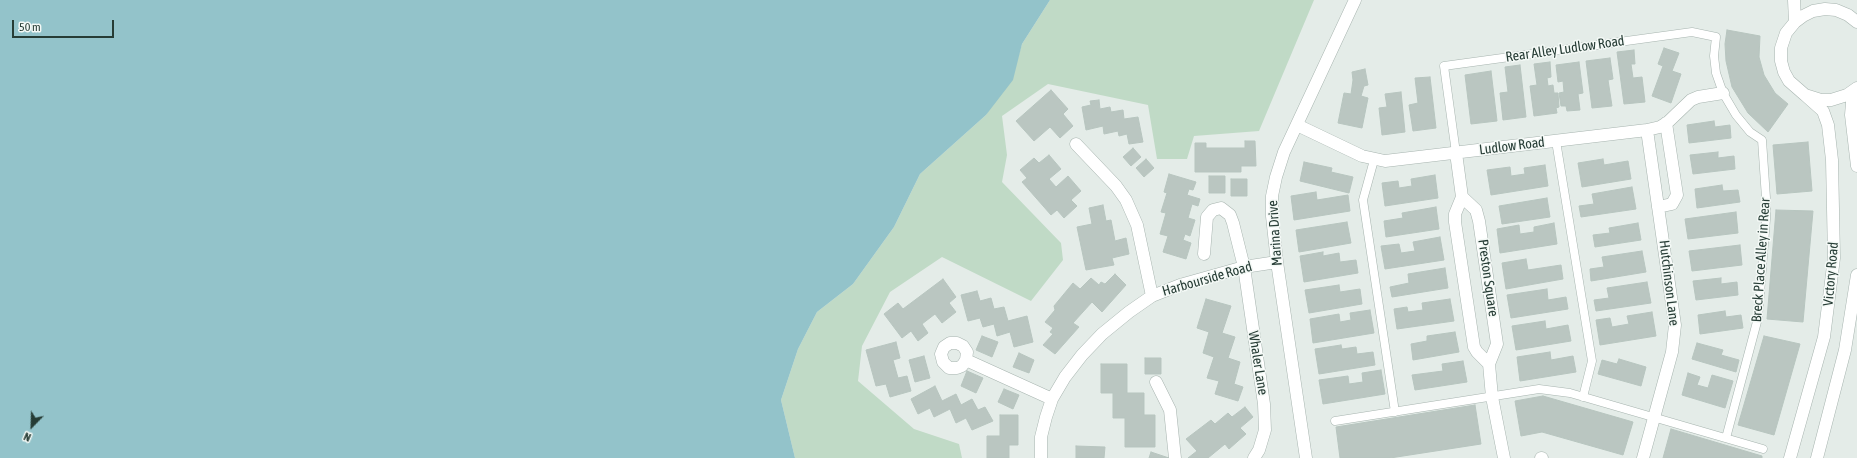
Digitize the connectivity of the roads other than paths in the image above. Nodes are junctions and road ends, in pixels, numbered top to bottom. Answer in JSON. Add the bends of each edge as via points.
{"nodes":[{"id":1,"x":1355,"y":0,"type":"edge"},
{"id":2,"x":1794,"y":0,"type":"edge"},
{"id":3,"x":1822,"y":5,"type":"edge"},
{"id":4,"x":1794,"y":22,"type":"junction"},
{"id":5,"x":1857,"y":22,"type":"edge"},
{"id":6,"x":1857,"y":88,"type":"edge"},
{"id":7,"x":1723,"y":93,"type":"junction"},
{"id":8,"x":1805,"y":95,"type":"junction"},
{"id":9,"x":1666,"y":124,"type":"junction"},
{"id":10,"x":1297,"y":125,"type":"junction"},
{"id":11,"x":1647,"y":130,"type":"junction"},
{"id":12,"x":1556,"y":141,"type":"junction"},
{"id":13,"x":1076,"y":144,"type":"dead end"},
{"id":14,"x":1456,"y":153,"type":"junction"},
{"id":15,"x":1374,"y":160,"type":"junction"},
{"id":16,"x":1857,"y":166,"type":"edge"},
{"id":17,"x":1462,"y":197,"type":"junction"},
{"id":18,"x":1658,"y":207,"type":"junction"},
{"id":19,"x":1204,"y":254,"type":"dead end"},
{"id":20,"x":1277,"y":262,"type":"junction"},
{"id":21,"x":1244,"y":267,"type":"junction"},
{"id":22,"x":1857,"y":275,"type":"edge"},
{"id":23,"x":1152,"y":296,"type":"junction"},
{"id":24,"x":966,"y":360,"type":"dead end"},
{"id":25,"x":1489,"y":364,"type":"junction"},
{"id":26,"x":1156,"y":382,"type":"dead end"},
{"id":27,"x":1492,"y":397,"type":"junction"},
{"id":28,"x":1583,"y":397,"type":"junction"},
{"id":29,"x":1052,"y":399,"type":"junction"},
{"id":30,"x":1395,"y":412,"type":"junction"},
{"id":31,"x":1654,"y":417,"type":"junction"},
{"id":32,"x":1335,"y":421,"type":"dead end"},
{"id":33,"x":1726,"y":438,"type":"junction"},
{"id":34,"x":1763,"y":449,"type":"dead end"},
{"id":35,"x":1041,"y":458,"type":"edge"},
{"id":36,"x":1175,"y":458,"type":"edge"},
{"id":37,"x":1254,"y":458,"type":"edge"},
{"id":38,"x":1306,"y":458,"type":"edge"},
{"id":39,"x":1504,"y":458,"type":"edge"},
{"id":40,"x":1643,"y":458,"type":"edge"},
{"id":41,"x":1790,"y":458,"type":"edge"},
{"id":42,"x":1817,"y":458,"type":"edge"}],
"edges":[{"from":1,"to":10,"type":"street","name":"Marina Drive"},
{"from":2,"to":4,"type":"street"},
{"from":3,"to":4,"type":"street"},
{"from":3,"to":5,"type":"street","via":[[1848,15]]},
{"from":4,"to":8,"type":"street","name":"Victory Road","via":[[1786,33],[1781,48],[1781,61],[1789,81]]},
{"from":6,"to":8,"type":"street","via":[[1847,95],[1831,100]]},
{"from":6,"to":16,"type":"street","via":[[1851,114]]},
{"from":7,"to":9,"type":"street","name":"Ludlow Road","via":[[1691,100]]},
{"from":7,"to":14,"type":"lane","name":"Rear Alley Ludlow Road","via":[[1716,73],[1716,37],[1692,32],[1444,66]]},
{"from":7,"to":33,"type":"lane","name":"Breck Place Alley in Rear","via":[[1736,116],[1750,132],[1762,140],[1766,205],[1758,318]]},
{"from":8,"to":41,"type":"street","name":"Victory Road","via":[[1823,111],[1828,125],[1832,160],[1834,258],[1824,337]]},
{"from":9,"to":11,"type":"street","name":"Ludlow Road"},
{"from":9,"to":18,"type":"street","via":[[1677,195],[1672,204]]},
{"from":10,"to":15,"type":"street","name":"Ludlow Road"},
{"from":10,"to":20,"type":"street","name":"Marina Drive","via":[[1284,152],[1272,196]]},
{"from":11,"to":12,"type":"street","name":"Ludlow Road"},
{"from":11,"to":18,"type":"street","name":"Hutchinson Lane"},
{"from":12,"to":14,"type":"street","name":"Ludlow Road"},
{"from":12,"to":28,"type":"lane","via":[[1592,361]]},
{"from":13,"to":23,"type":"street","via":[[1116,186],[1130,206],[1137,225]]},
{"from":14,"to":15,"type":"street","name":"Ludlow Road"},
{"from":14,"to":17,"type":"street","name":"Preston Square"},
{"from":15,"to":30,"type":"lane","via":[[1363,200]]},
{"from":17,"to":25,"type":"street","name":"Preston Square","via":[[1455,214],[1455,222],[1474,347]]},
{"from":17,"to":25,"type":"street","name":"Preston Square","via":[[1476,210],[1479,221],[1497,344]]},
{"from":18,"to":31,"type":"street","name":"Hutchinson Lane","via":[[1675,325],[1672,352]]},
{"from":19,"to":21,"type":"street","name":"Whaler Lane","via":[[1207,217],[1213,210],[1221,208],[1230,215]]},
{"from":20,"to":21,"type":"street","name":"Harbourside Road"},
{"from":20,"to":38,"type":"street","name":"Marina Drive"},
{"from":21,"to":23,"type":"street","name":"Harbourside Road","via":[[1180,285]]},
{"from":21,"to":37,"type":"street","name":"Whaler Lane","via":[[1266,417],[1263,440]]},
{"from":22,"to":42,"type":"street","name":"Victory Road","via":[[1845,350]]},
{"from":23,"to":29,"type":"street","name":"Harbourside Road","via":[[1102,334],[1065,377]]},
{"from":24,"to":29,"type":"street"},
{"from":25,"to":27,"type":"street","name":"Preston Square"},
{"from":26,"to":36,"type":"street","via":[[1170,410]]},
{"from":27,"to":28,"type":"lane","via":[[1539,390]]},
{"from":27,"to":30,"type":"lane"},
{"from":27,"to":39,"type":"street","name":"Preston Square"},
{"from":28,"to":31,"type":"lane"},
{"from":29,"to":35,"type":"street","name":"Harbourside Road","via":[[1041,437]]},
{"from":30,"to":32,"type":"lane"},
{"from":31,"to":33,"type":"lane"},
{"from":31,"to":40,"type":"street","name":"Hutchinson Lane"},
{"from":33,"to":34,"type":"lane"}]}
